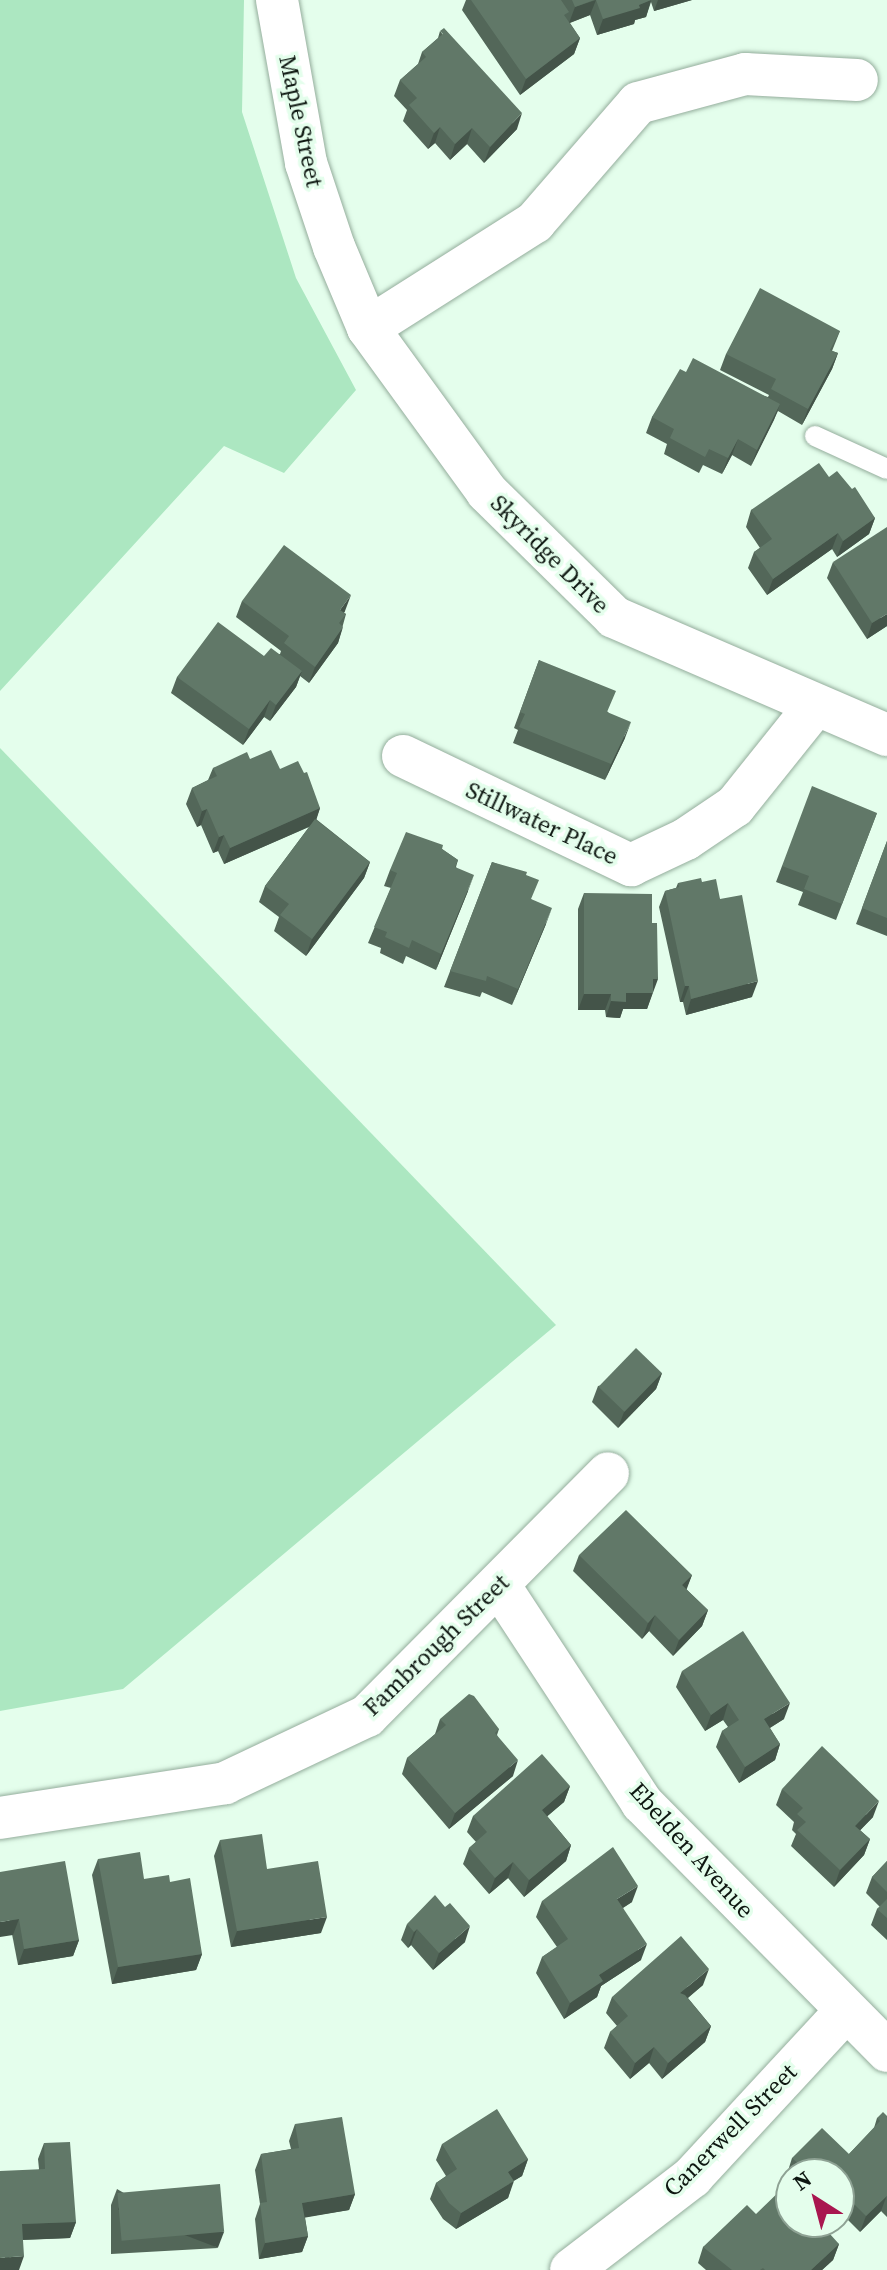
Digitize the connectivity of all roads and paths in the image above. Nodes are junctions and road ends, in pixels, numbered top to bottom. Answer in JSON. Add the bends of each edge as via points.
{"nodes":[{"id":1,"x":277,"y":0,"type":"edge"},
{"id":2,"x":857,"y":80,"type":"dead end"},
{"id":3,"x":368,"y":328,"type":"junction"},
{"id":4,"x":815,"y":436,"type":"dead end"},
{"id":5,"x":887,"y":469,"type":"edge"},
{"id":6,"x":815,"y":706,"type":"junction"},
{"id":7,"x":887,"y":735,"type":"edge"},
{"id":8,"x":403,"y":756,"type":"dead end"},
{"id":9,"x":608,"y":1473,"type":"dead end"},
{"id":10,"x":499,"y":1585,"type":"junction"},
{"id":11,"x":0,"y":1818,"type":"edge"},
{"id":12,"x":845,"y":2012,"type":"junction"},
{"id":13,"x":887,"y":2051,"type":"edge"},
{"id":14,"x":571,"y":2270,"type":"edge"}],
"edges":[{"from":1,"to":3,"type":"street","name":"Maple Street","via":[[306,163]]},
{"from":2,"to":3,"type":"street","via":[[745,74],[638,103],[535,222]]},
{"from":3,"to":6,"type":"street","name":"Skyridge Drive","via":[[487,492],[614,617]]},
{"from":4,"to":5,"type":"lane"},
{"from":6,"to":7,"type":"street","name":"Skyridge Drive"},
{"from":6,"to":8,"type":"street","name":"Stillwater Place","via":[[735,806],[686,839],[631,865]]},
{"from":9,"to":10,"type":"street","name":"Fambrough Street"},
{"from":10,"to":11,"type":"street","name":"Fambrough Street","via":[[367,1716],[254,1770],[225,1783]]},
{"from":10,"to":12,"type":"street","name":"Ebelden Avenue","via":[[642,1803]]},
{"from":12,"to":13,"type":"street","name":"Ebelden Avenue"},
{"from":12,"to":14,"type":"street","name":"Canerwell Street","via":[[692,2177]]}]}
